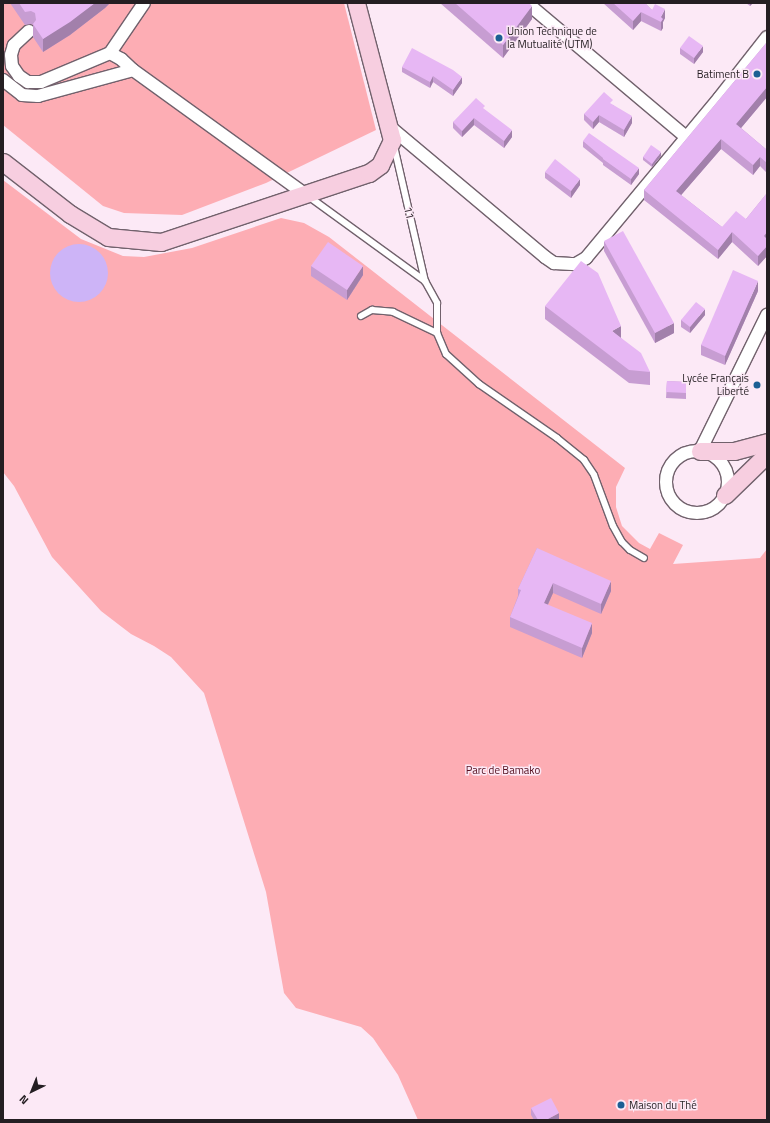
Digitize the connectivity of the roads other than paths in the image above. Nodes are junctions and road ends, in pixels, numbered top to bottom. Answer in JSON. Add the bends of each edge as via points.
{"nodes":[{"id":1,"x":144,"y":3,"type":"edge"},
{"id":2,"x":527,"y":3,"type":"edge"},
{"id":3,"x":360,"y":4,"type":"edge"},
{"id":4,"x":29,"y":31,"type":"dead end"},
{"id":5,"x":767,"y":37,"type":"edge"},
{"id":6,"x":110,"y":53,"type":"junction"},
{"id":7,"x":133,"y":70,"type":"junction"},
{"id":8,"x":3,"y":80,"type":"edge"},
{"id":9,"x":391,"y":133,"type":"junction"},
{"id":10,"x":686,"y":137,"type":"junction"},
{"id":11,"x":3,"y":162,"type":"edge"},
{"id":12,"x":305,"y":194,"type":"junction"},
{"id":13,"x":425,"y":281,"type":"junction"},
{"id":14,"x":767,"y":315,"type":"edge"},
{"id":15,"x":361,"y":316,"type":"dead end"},
{"id":16,"x":437,"y":333,"type":"junction"},
{"id":17,"x":767,"y":442,"type":"edge"},
{"id":18,"x":700,"y":451,"type":"junction"},
{"id":19,"x":767,"y":454,"type":"edge"},
{"id":20,"x":725,"y":496,"type":"junction"},
{"id":21,"x":644,"y":558,"type":"dead end"}],
"edges":[{"from":1,"to":6,"type":"street"},
{"from":2,"to":10,"type":"street"},
{"from":3,"to":9,"type":"street","name":"11"},
{"from":4,"to":6,"type":"street","via":[[14,45],[11,55],[12,66],[19,76],[28,82],[41,82]]},
{"from":5,"to":10,"type":"street"},
{"from":6,"to":7,"type":"street"},
{"from":7,"to":8,"type":"street","via":[[38,96],[22,95]]},
{"from":7,"to":12,"type":"street"},
{"from":9,"to":10,"type":"street","via":[[545,257],[554,263],[564,265],[576,264],[586,258]]},
{"from":9,"to":12,"type":"street","via":[[380,165],[369,173]]},
{"from":9,"to":13,"type":"lane","name":"11"},
{"from":11,"to":12,"type":"street","via":[[70,214],[108,237],[161,242]]},
{"from":12,"to":13,"type":"lane"},
{"from":13,"to":16,"type":"lane","via":[[437,303]]},
{"from":14,"to":18,"type":"street"},
{"from":15,"to":16,"type":"lane","via":[[372,310],[393,312]]},
{"from":16,"to":21,"type":"lane","via":[[446,354],[457,366],[584,460],[594,475],[613,526],[622,542]]},
{"from":17,"to":18,"type":"street","via":[[734,451]]},
{"from":18,"to":20,"type":"street","via":[[720,462],[726,472],[728,484]]},
{"from":18,"to":20,"type":"street","via":[[686,453],[672,464],[666,481],[671,499],[677,506],[694,513],[712,509]]},
{"from":19,"to":20,"type":"street"}]}
